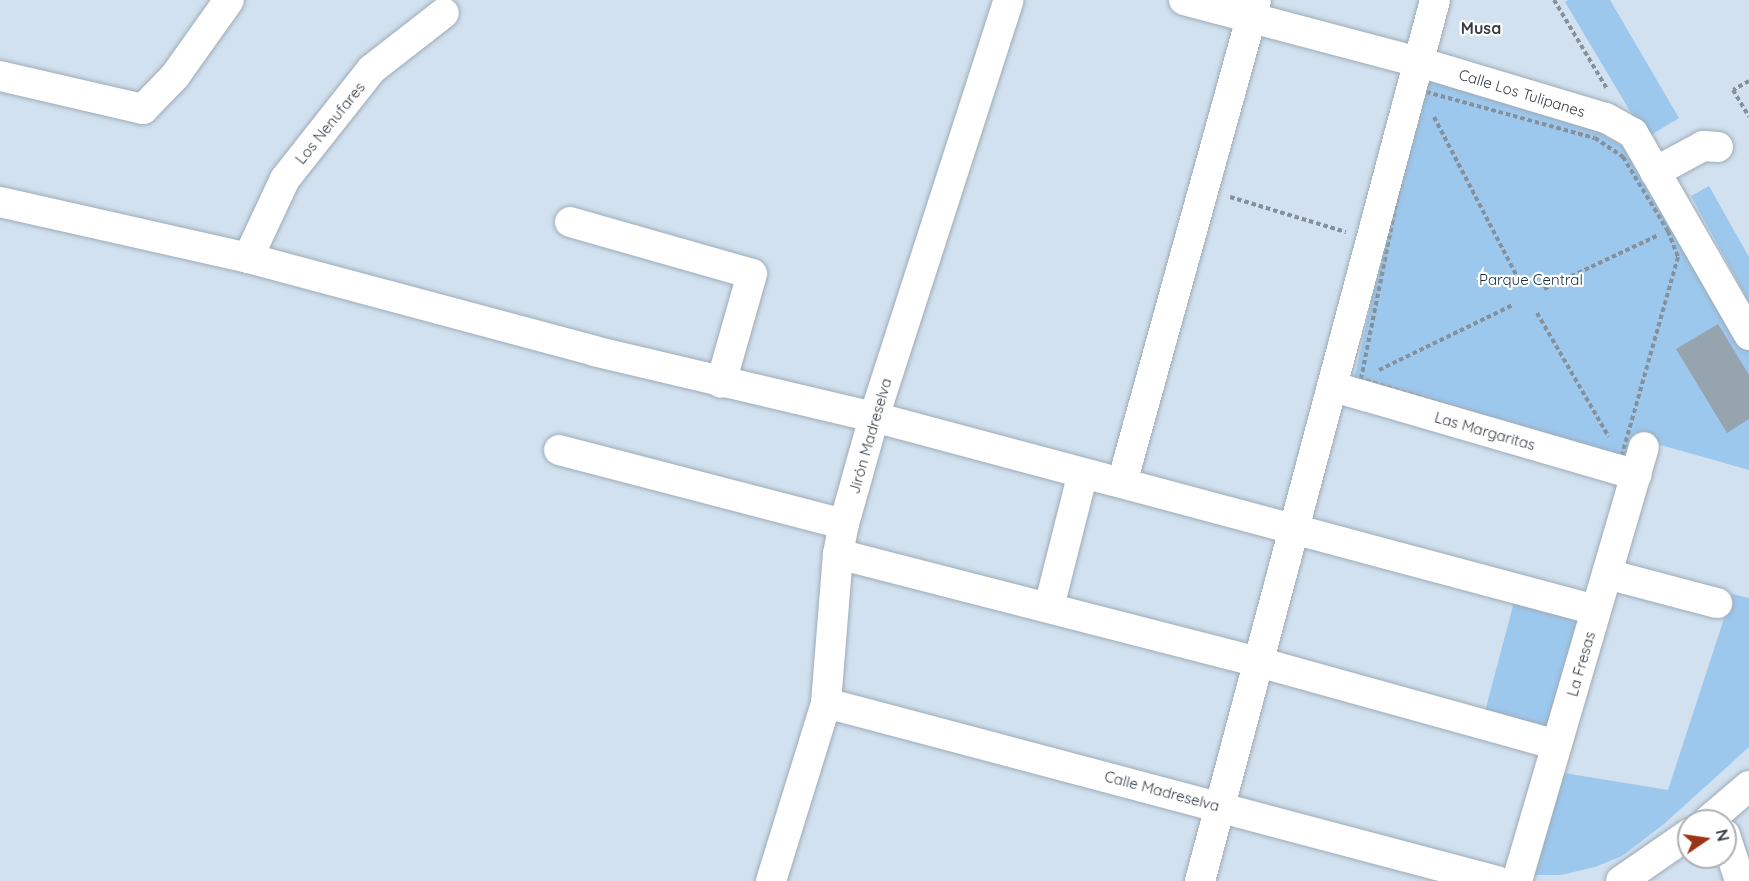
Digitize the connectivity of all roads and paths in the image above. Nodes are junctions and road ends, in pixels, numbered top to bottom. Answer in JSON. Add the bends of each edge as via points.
{"nodes":[{"id":1,"x":230,"y":0,"type":"edge"},
{"id":2,"x":1009,"y":0,"type":"edge"},
{"id":3,"x":1184,"y":0,"type":"edge"},
{"id":4,"x":1436,"y":0,"type":"edge"},
{"id":5,"x":1554,"y":0,"type":"edge"},
{"id":6,"x":1254,"y":9,"type":"edge"},
{"id":7,"x":444,"y":13,"type":"dead end"},
{"id":8,"x":0,"y":76,"type":"edge"},
{"id":9,"x":1419,"y":76,"type":"junction"},
{"id":10,"x":1749,"y":81,"type":"edge"},
{"id":11,"x":1609,"y":92,"type":"dead end"},
{"id":12,"x":1425,"y":100,"type":"dead end"},
{"id":13,"x":1430,"y":110,"type":"dead end"},
{"id":14,"x":1749,"y":117,"type":"edge"},
{"id":15,"x":1718,"y":147,"type":"dead end"},
{"id":16,"x":1655,"y":172,"type":"junction"},
{"id":17,"x":1204,"y":190,"type":"junction"},
{"id":18,"x":0,"y":202,"type":"edge"},
{"id":19,"x":570,"y":222,"type":"dead end"},
{"id":20,"x":1668,"y":231,"type":"junction"},
{"id":21,"x":1373,"y":240,"type":"junction"},
{"id":22,"x":248,"y":258,"type":"junction"},
{"id":23,"x":1520,"y":282,"type":"dead end"},
{"id":24,"x":1544,"y":289,"type":"dead end"},
{"id":25,"x":1513,"y":305,"type":"dead end"},
{"id":26,"x":1537,"y":313,"type":"dead end"},
{"id":27,"x":1749,"y":335,"type":"edge"},
{"id":28,"x":721,"y":382,"type":"junction"},
{"id":29,"x":1348,"y":383,"type":"junction"},
{"id":30,"x":874,"y":417,"type":"junction"},
{"id":31,"x":1610,"y":440,"type":"dead end"},
{"id":32,"x":559,"y":450,"type":"dead end"},
{"id":33,"x":1629,"y":458,"type":"junction"},
{"id":34,"x":1083,"y":473,"type":"junction"},
{"id":35,"x":1122,"y":483,"type":"junction"},
{"id":36,"x":844,"y":524,"type":"junction"},
{"id":37,"x":1293,"y":528,"type":"junction"},
{"id":38,"x":838,"y":555,"type":"junction"},
{"id":39,"x":1607,"y":574,"type":"junction"},
{"id":40,"x":1717,"y":603,"type":"dead end"},
{"id":41,"x":1049,"y":607,"type":"junction"},
{"id":42,"x":1596,"y":610,"type":"junction"},
{"id":43,"x":1258,"y":662,"type":"junction"},
{"id":44,"x":826,"y":703,"type":"junction"},
{"id":45,"x":1557,"y":745,"type":"junction"},
{"id":46,"x":1749,"y":786,"type":"edge"},
{"id":47,"x":1220,"y":807,"type":"junction"},
{"id":48,"x":1729,"y":809,"type":"edge"},
{"id":49,"x":1677,"y":842,"type":"edge"},
{"id":50,"x":772,"y":881,"type":"edge"},
{"id":51,"x":1200,"y":881,"type":"edge"},
{"id":52,"x":1497,"y":881,"type":"edge"},
{"id":53,"x":1517,"y":881,"type":"edge"},
{"id":54,"x":1621,"y":881,"type":"edge"}],
"edges":[{"from":1,"to":8,"type":"street","via":[[175,76],[143,109]]},
{"from":2,"to":30,"type":"street","name":"Jirón Madreselva"},
{"from":3,"to":6,"type":"street","name":"Calle Los Tulipanes"},
{"from":4,"to":9,"type":"street"},
{"from":5,"to":11,"type":"path"},
{"from":6,"to":9,"type":"street","name":"Calle Los Tulipanes"},
{"from":6,"to":17,"type":"street"},
{"from":7,"to":22,"type":"street","name":"Los Nenufares","via":[[372,69],[285,179]]},
{"from":9,"to":12,"type":"path"},
{"from":9,"to":16,"type":"street","name":"Calle Los Tulipanes","via":[[1606,118],[1633,133]]},
{"from":9,"to":20,"type":"path","via":[[1595,138],[1623,157]]},
{"from":9,"to":21,"type":"street"},
{"from":9,"to":29,"type":"path"},
{"from":10,"to":14,"type":"path","via":[[1733,90]]},
{"from":13,"to":23,"type":"path"},
{"from":15,"to":16,"type":"street","via":[[1703,146]]},
{"from":16,"to":27,"type":"street","name":"Calle Los Tulipanes"},
{"from":17,"to":21,"type":"path"},
{"from":17,"to":35,"type":"street"},
{"from":18,"to":22,"type":"street"},
{"from":19,"to":28,"type":"street","via":[[752,274]]},
{"from":20,"to":24,"type":"path"},
{"from":20,"to":33,"type":"path","via":[[1678,257]]},
{"from":21,"to":29,"type":"street"},
{"from":22,"to":28,"type":"street"},
{"from":25,"to":29,"type":"path"},
{"from":26,"to":31,"type":"path"},
{"from":28,"to":30,"type":"street"},
{"from":29,"to":33,"type":"street","name":"Las Margaritas"},
{"from":29,"to":33,"type":"path"},
{"from":29,"to":37,"type":"street"},
{"from":30,"to":34,"type":"street"},
{"from":30,"to":36,"type":"street","name":"Jirón Madreselva"},
{"from":32,"to":36,"type":"street"},
{"from":33,"to":39,"type":"street","name":"La Fresas"},
{"from":34,"to":35,"type":"street"},
{"from":34,"to":41,"type":"street"},
{"from":35,"to":37,"type":"street"},
{"from":36,"to":38,"type":"street","name":"Jirón Madreselva"},
{"from":37,"to":42,"type":"street"},
{"from":37,"to":43,"type":"street"},
{"from":38,"to":41,"type":"street"},
{"from":38,"to":44,"type":"street","name":"Jirón Madreselva"},
{"from":39,"to":40,"type":"street"},
{"from":39,"to":42,"type":"street","name":"La Fresas"},
{"from":41,"to":43,"type":"street"},
{"from":42,"to":45,"type":"street","name":"La Fresas"},
{"from":43,"to":45,"type":"street"},
{"from":43,"to":47,"type":"street"},
{"from":44,"to":47,"type":"street","name":"Calle Madreselva"},
{"from":44,"to":50,"type":"street","name":"Jirón Madreselva"},
{"from":45,"to":53,"type":"street","name":"La Fresas"},
{"from":46,"to":48,"type":"street"},
{"from":47,"to":51,"type":"street"},
{"from":47,"to":52,"type":"street","name":"Calle Madreselva"},
{"from":49,"to":54,"type":"street"}]}
